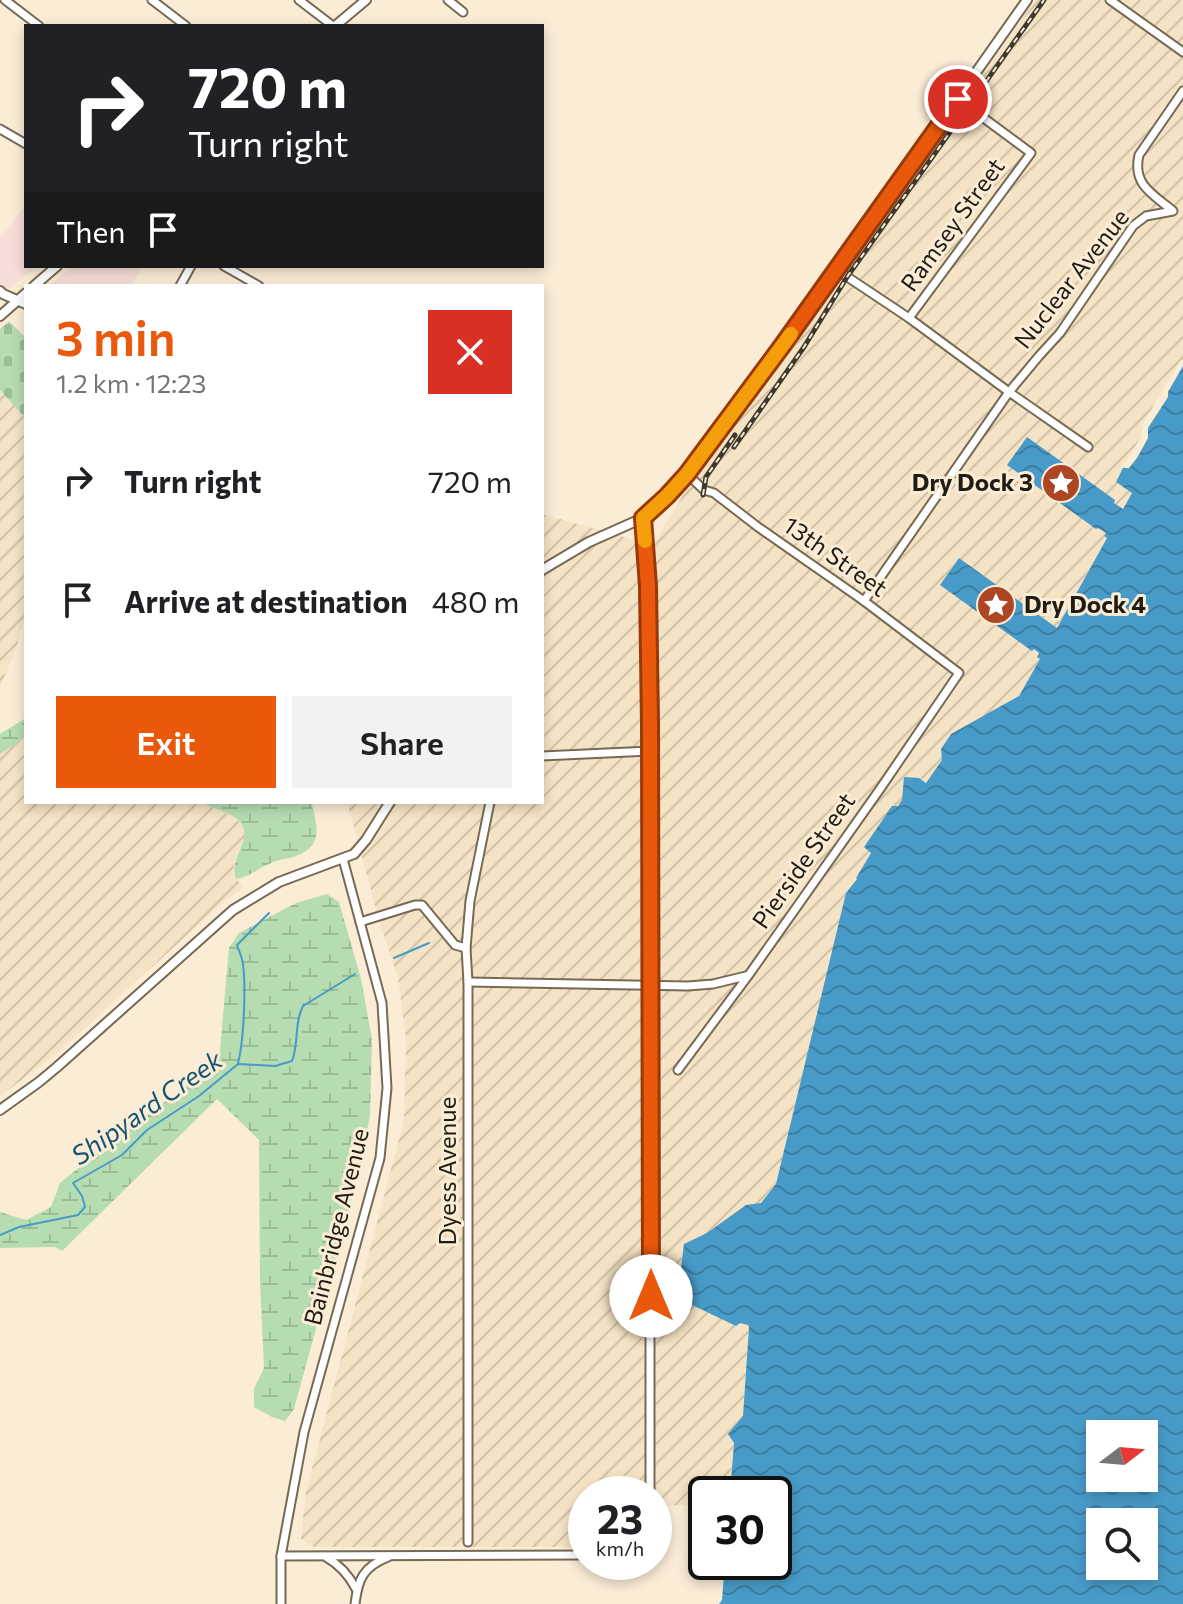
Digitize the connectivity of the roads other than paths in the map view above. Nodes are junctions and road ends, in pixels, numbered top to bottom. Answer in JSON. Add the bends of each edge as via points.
{"nodes":[{"id":1,"x":5,"y":0,"type":"edge"},
{"id":2,"x":152,"y":0,"type":"edge"},
{"id":3,"x":299,"y":0,"type":"edge"},
{"id":4,"x":366,"y":0,"type":"edge"},
{"id":5,"x":448,"y":0,"type":"edge"},
{"id":6,"x":1027,"y":0,"type":"edge"},
{"id":7,"x":1110,"y":0,"type":"edge"},
{"id":8,"x":463,"y":12,"type":"dead end"},
{"id":9,"x":36,"y":24,"type":"edge"},
{"id":10,"x":183,"y":24,"type":"edge"},
{"id":11,"x":331,"y":24,"type":"edge"},
{"id":12,"x":336,"y":24,"type":"edge"},
{"id":13,"x":1183,"y":52,"type":"edge"},
{"id":14,"x":1183,"y":91,"type":"edge"},
{"id":15,"x":958,"y":99,"type":"junction"},
{"id":16,"x":0,"y":129,"type":"edge"},
{"id":17,"x":24,"y":143,"type":"edge"},
{"id":18,"x":1173,"y":211,"type":"junction"},
{"id":19,"x":1183,"y":217,"type":"edge"},
{"id":20,"x":55,"y":268,"type":"edge"},
{"id":21,"x":227,"y":268,"type":"edge"},
{"id":22,"x":837,"y":270,"type":"junction"},
{"id":23,"x":36,"y":284,"type":"edge"},
{"id":24,"x":253,"y":284,"type":"edge"},
{"id":25,"x":0,"y":291,"type":"edge"},
{"id":26,"x":22,"y":302,"type":"edge"},
{"id":27,"x":0,"y":316,"type":"edge"},
{"id":28,"x":909,"y":318,"type":"junction"},
{"id":29,"x":1009,"y":392,"type":"junction"},
{"id":30,"x":1088,"y":447,"type":"dead end"},
{"id":31,"x":687,"y":474,"type":"junction"},
{"id":32,"x":643,"y":518,"type":"junction"},
{"id":33,"x":544,"y":569,"type":"edge"},
{"id":34,"x":864,"y":601,"type":"junction"},
{"id":35,"x":959,"y":673,"type":"joint"},
{"id":36,"x":650,"y":751,"type":"junction"},
{"id":37,"x":544,"y":756,"type":"edge"},
{"id":38,"x":389,"y":804,"type":"edge"},
{"id":39,"x":490,"y":804,"type":"edge"},
{"id":40,"x":343,"y":859,"type":"junction"},
{"id":41,"x":360,"y":922,"type":"junction"},
{"id":42,"x":466,"y":948,"type":"junction"},
{"id":43,"x":748,"y":976,"type":"junction"},
{"id":44,"x":468,"y":982,"type":"junction"},
{"id":45,"x":650,"y":984,"type":"junction"},
{"id":46,"x":678,"y":1070,"type":"dead end"},
{"id":47,"x":0,"y":1110,"type":"edge"},
{"id":48,"x":650,"y":1476,"type":"edge"},
{"id":49,"x":468,"y":1542,"type":"dead end"},
{"id":50,"x":568,"y":1555,"type":"edge"},
{"id":51,"x":281,"y":1556,"type":"junction"},
{"id":52,"x":324,"y":1556,"type":"junction"},
{"id":53,"x":390,"y":1557,"type":"junction"},
{"id":54,"x":356,"y":1589,"type":"junction"},
{"id":55,"x":281,"y":1604,"type":"edge"},
{"id":56,"x":355,"y":1604,"type":"edge"}],
"edges":[{"from":1,"to":9,"type":"street"},
{"from":2,"to":10,"type":"street"},
{"from":3,"to":11,"type":"street"},
{"from":4,"to":12,"type":"street"},
{"from":5,"to":8,"type":"street"},
{"from":6,"to":15,"type":"street"},
{"from":7,"to":13,"type":"street"},
{"from":14,"to":18,"type":"street","name":"Nuclear Avenue","via":[[1136,166],[1143,186]]},
{"from":15,"to":22,"type":"street"},
{"from":15,"to":28,"type":"street","name":"Ramsey Street","via":[[1031,153]]},
{"from":16,"to":17,"type":"street"},
{"from":18,"to":19,"type":"street"},
{"from":18,"to":29,"type":"street","name":"Nuclear Avenue","via":[[1146,216],[1133,226],[1060,333]]},
{"from":20,"to":23,"type":"street"},
{"from":21,"to":24,"type":"street"},
{"from":22,"to":28,"type":"street"},
{"from":22,"to":31,"type":"street"},
{"from":25,"to":26,"type":"street"},
{"from":26,"to":27,"type":"street"},
{"from":28,"to":29,"type":"street"},
{"from":29,"to":30,"type":"street"},
{"from":29,"to":34,"type":"street"},
{"from":31,"to":32,"type":"street"},
{"from":31,"to":34,"type":"street","name":"13th Street"},
{"from":32,"to":33,"type":"street"},
{"from":32,"to":36,"type":"street"},
{"from":34,"to":35,"type":"street","name":"13th Street"},
{"from":35,"to":43,"type":"street","name":"Pierside Street"},
{"from":36,"to":37,"type":"street"},
{"from":36,"to":45,"type":"street"},
{"from":38,"to":40,"type":"street","via":[[361,847]]},
{"from":39,"to":42,"type":"street","name":"Dyess Avenue"},
{"from":40,"to":41,"type":"street","name":"Bainbridge Avenue"},
{"from":40,"to":47,"type":"street","via":[[279,882],[233,910],[57,1067]]},
{"from":41,"to":42,"type":"street","via":[[422,905],[455,945]]},
{"from":41,"to":51,"type":"street","name":"Bainbridge Avenue","via":[[385,1030],[387,1088],[380,1158],[304,1432]]},
{"from":42,"to":44,"type":"street","name":"Dyess Avenue"},
{"from":43,"to":45,"type":"street","via":[[713,984]]},
{"from":43,"to":46,"type":"street","name":"Pierside Street"},
{"from":44,"to":45,"type":"street"},
{"from":44,"to":49,"type":"street","name":"Dyess Avenue"},
{"from":45,"to":48,"type":"street"},
{"from":50,"to":53,"type":"street"},
{"from":51,"to":52,"type":"street"},
{"from":51,"to":55,"type":"street","name":"Bainbridge Avenue"},
{"from":52,"to":53,"type":"street"},
{"from":52,"to":54,"type":"street"},
{"from":53,"to":54,"type":"street","via":[[363,1574]]},
{"from":54,"to":56,"type":"street"}]}
